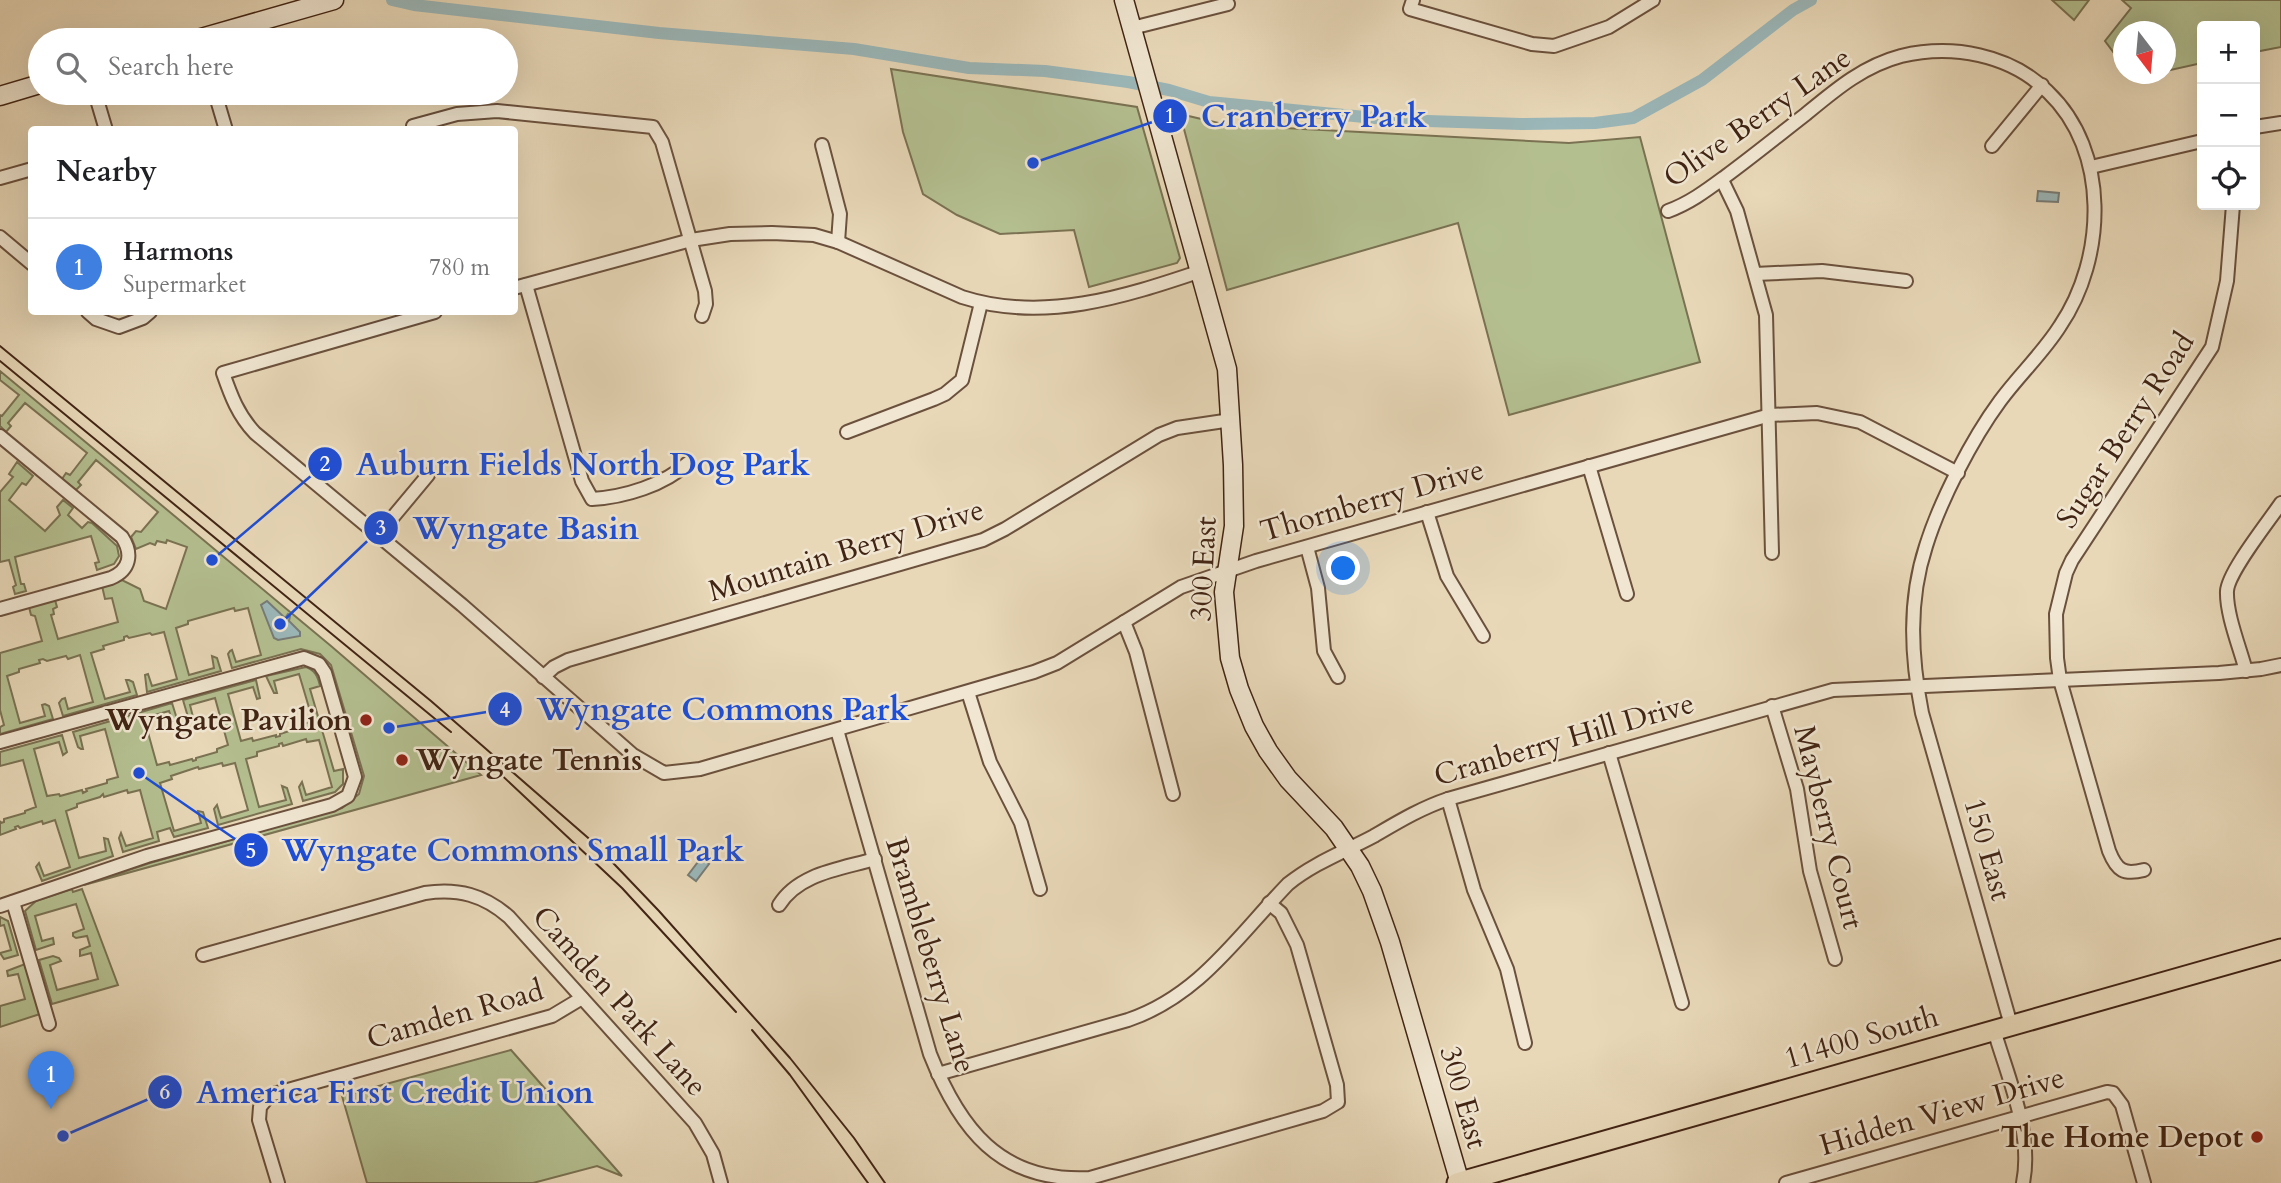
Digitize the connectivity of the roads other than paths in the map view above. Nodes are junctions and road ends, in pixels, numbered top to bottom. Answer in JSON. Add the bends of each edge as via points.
{"nodes":[{"id":1,"x":334,"y":0,"type":"edge"},
{"id":2,"x":1124,"y":0,"type":"edge"},
{"id":3,"x":1647,"y":2,"type":"edge"},
{"id":4,"x":1228,"y":4,"type":"dead end"},
{"id":5,"x":1412,"y":5,"type":"edge"},
{"id":6,"x":239,"y":28,"type":"edge"},
{"id":7,"x":1132,"y":28,"type":"junction"},
{"id":8,"x":2042,"y":85,"type":"junction"},
{"id":9,"x":28,"y":88,"type":"edge"},
{"id":10,"x":0,"y":96,"type":"edge"},
{"id":11,"x":99,"y":105,"type":"edge"},
{"id":12,"x":219,"y":105,"type":"edge"},
{"id":13,"x":2281,"y":123,"type":"edge"},
{"id":14,"x":105,"y":126,"type":"edge"},
{"id":15,"x":225,"y":126,"type":"edge"},
{"id":16,"x":413,"y":126,"type":"dead end"},
{"id":17,"x":2260,"y":126,"type":"edge"},
{"id":18,"x":2197,"y":142,"type":"edge"},
{"id":19,"x":821,"y":145,"type":"dead end"},
{"id":20,"x":1992,"y":146,"type":"dead end"},
{"id":21,"x":2091,"y":167,"type":"junction"},
{"id":22,"x":28,"y":170,"type":"edge"},
{"id":23,"x":0,"y":178,"type":"edge"},
{"id":24,"x":1722,"y":180,"type":"junction"},
{"id":25,"x":2233,"y":210,"type":"edge"},
{"id":26,"x":1668,"y":211,"type":"dead end"},
{"id":27,"x":0,"y":237,"type":"edge"},
{"id":28,"x":691,"y":240,"type":"junction"},
{"id":29,"x":838,"y":242,"type":"junction"},
{"id":30,"x":28,"y":261,"type":"edge"},
{"id":31,"x":1201,"y":271,"type":"junction"},
{"id":32,"x":1755,"y":274,"type":"junction"},
{"id":33,"x":1906,"y":281,"type":"dead end"},
{"id":34,"x":520,"y":286,"type":"edge"},
{"id":35,"x":982,"y":303,"type":"junction"},
{"id":36,"x":92,"y":315,"type":"edge"},
{"id":37,"x":146,"y":315,"type":"edge"},
{"id":38,"x":425,"y":315,"type":"edge"},
{"id":39,"x":702,"y":316,"type":"dead end"},
{"id":40,"x":1770,"y":415,"type":"junction"},
{"id":41,"x":1231,"y":420,"type":"junction"},
{"id":42,"x":846,"y":432,"type":"dead end"},
{"id":43,"x":0,"y":436,"type":"edge"},
{"id":44,"x":688,"y":463,"type":"dead end"},
{"id":45,"x":1589,"y":466,"type":"junction"},
{"id":46,"x":1958,"y":473,"type":"junction"},
{"id":47,"x":428,"y":475,"type":"dead end"},
{"id":48,"x":2281,"y":503,"type":"edge"},
{"id":49,"x":1427,"y":512,"type":"junction"},
{"id":50,"x":378,"y":535,"type":"junction"},
{"id":51,"x":1307,"y":547,"type":"junction"},
{"id":52,"x":1772,"y":553,"type":"dead end"},
{"id":53,"x":1227,"y":571,"type":"junction"},
{"id":54,"x":1627,"y":594,"type":"dead end"},
{"id":55,"x":0,"y":609,"type":"edge"},
{"id":56,"x":1124,"y":622,"type":"junction"},
{"id":57,"x":1482,"y":636,"type":"dead end"},
{"id":58,"x":2281,"y":665,"type":"edge"},
{"id":59,"x":2246,"y":671,"type":"junction"},
{"id":60,"x":543,"y":677,"type":"junction"},
{"id":61,"x":1338,"y":677,"type":"dead end"},
{"id":62,"x":2060,"y":680,"type":"junction"},
{"id":63,"x":1917,"y":687,"type":"junction"},
{"id":64,"x":968,"y":692,"type":"junction"},
{"id":65,"x":1772,"y":706,"type":"junction"},
{"id":66,"x":837,"y":730,"type":"junction"},
{"id":67,"x":0,"y":742,"type":"edge"},
{"id":68,"x":1609,"y":753,"type":"junction"},
{"id":69,"x":1173,"y":794,"type":"dead end"},
{"id":70,"x":1448,"y":799,"type":"junction"},
{"id":71,"x":1349,"y":848,"type":"junction"},
{"id":72,"x":875,"y":859,"type":"junction"},
{"id":73,"x":2144,"y":870,"type":"dead end"},
{"id":74,"x":1040,"y":889,"type":"dead end"},
{"id":75,"x":13,"y":902,"type":"junction"},
{"id":76,"x":1269,"y":903,"type":"junction"},
{"id":77,"x":779,"y":905,"type":"dead end"},
{"id":78,"x":0,"y":906,"type":"edge"},
{"id":79,"x":2281,"y":949,"type":"edge"},
{"id":80,"x":202,"y":955,"type":"dead end"},
{"id":81,"x":1835,"y":959,"type":"dead end"},
{"id":82,"x":582,"y":998,"type":"junction"},
{"id":83,"x":1682,"y":1003,"type":"dead end"},
{"id":84,"x":49,"y":1024,"type":"dead end"},
{"id":85,"x":2002,"y":1028,"type":"junction"},
{"id":86,"x":1525,"y":1043,"type":"dead end"},
{"id":87,"x":938,"y":1074,"type":"junction"},
{"id":88,"x":2019,"y":1116,"type":"junction"},
{"id":89,"x":278,"y":1183,"type":"edge"},
{"id":90,"x":722,"y":1183,"type":"edge"},
{"id":91,"x":1459,"y":1183,"type":"edge"},
{"id":92,"x":1787,"y":1183,"type":"edge"},
{"id":93,"x":2023,"y":1183,"type":"edge"},
{"id":94,"x":2144,"y":1183,"type":"edge"}],
"edges":[{"from":1,"to":6,"type":"street"},
{"from":2,"to":7,"type":"street","name":"300 East"},
{"from":3,"to":5,"type":"street","via":[[1609,27],[1554,46],[1532,44]]},
{"from":4,"to":7,"type":"street"},
{"from":7,"to":31,"type":"street","name":"300 East"},
{"from":8,"to":20,"type":"street"},
{"from":8,"to":21,"type":"street","name":"Olive Berry Lane","via":[[2070,118]]},
{"from":8,"to":24,"type":"street","name":"Olive Berry Lane","via":[[2016,67],[1945,51],[1880,63],[1845,82]]},
{"from":9,"to":10,"type":"street"},
{"from":11,"to":14,"type":"street"},
{"from":12,"to":15,"type":"street"},
{"from":13,"to":17,"type":"street"},
{"from":16,"to":28,"type":"street","via":[[478,111],[648,125],[661,138]]},
{"from":18,"to":21,"type":"street"},
{"from":19,"to":29,"type":"street","via":[[840,214]]},
{"from":21,"to":46,"type":"street","name":"Olive Berry Lane","via":[[2091,241],[2077,295],[2061,326],[1999,401]]},
{"from":22,"to":23,"type":"street"},
{"from":24,"to":26,"type":"street","name":"Olive Berry Lane"},
{"from":24,"to":32,"type":"street","via":[[1737,211]]},
{"from":25,"to":62,"type":"street","name":"Sugar Berry Road","via":[[2227,281],[2212,347],[2066,573],[2056,614]]},
{"from":27,"to":30,"type":"street"},
{"from":28,"to":29,"type":"street","via":[[772,233],[814,234]]},
{"from":28,"to":34,"type":"street"},
{"from":28,"to":39,"type":"street","via":[[705,291]]},
{"from":29,"to":35,"type":"street"},
{"from":31,"to":35,"type":"street","via":[[1074,306]]},
{"from":31,"to":41,"type":"street","name":"300 East","via":[[1227,369]]},
{"from":32,"to":33,"type":"street","via":[[1822,271]]},
{"from":32,"to":40,"type":"street","via":[[1766,315]]},
{"from":34,"to":44,"type":"street","via":[[582,481],[592,499],[661,482]]},
{"from":35,"to":42,"type":"street","via":[[962,380],[934,399]]},
{"from":36,"to":37,"type":"street","via":[[119,327]]},
{"from":38,"to":50,"type":"street","name":"Thornberry Drive","via":[[223,373],[239,412],[255,433]]},
{"from":40,"to":45,"type":"street","name":"Thornberry Drive"},
{"from":40,"to":46,"type":"street","name":"Thornberry Drive","via":[[1817,413],[1850,419]]},
{"from":40,"to":52,"type":"street"},
{"from":41,"to":53,"type":"street","name":"300 East","via":[[1234,526]]},
{"from":41,"to":60,"type":"street","name":"Mountain Berry Drive","via":[[1159,435],[983,540],[568,660]]},
{"from":43,"to":55,"type":"street","via":[[122,537],[128,549],[128,563],[111,578]]},
{"from":45,"to":49,"type":"street","name":"Thornberry Drive"},
{"from":45,"to":54,"type":"street"},
{"from":46,"to":63,"type":"street","name":"Olive Berry Lane","via":[[1935,520],[1918,573],[1912,624]]},
{"from":47,"to":50,"type":"street"},
{"from":48,"to":59,"type":"street","via":[[2227,588]]},
{"from":49,"to":51,"type":"street","name":"Thornberry Drive"},
{"from":49,"to":57,"type":"street","via":[[1447,576]]},
{"from":50,"to":60,"type":"street","name":"Thornberry Drive"},
{"from":51,"to":53,"type":"street","name":"Thornberry Drive"},
{"from":51,"to":61,"type":"street","via":[[1318,588],[1324,651]]},
{"from":53,"to":56,"type":"street","name":"Thornberry Drive","via":[[1181,587]]},
{"from":53,"to":71,"type":"street","name":"300 East","via":[[1224,592],[1230,658],[1254,726],[1288,779]]},
{"from":56,"to":64,"type":"street","name":"Thornberry Drive","via":[[1046,668]]},
{"from":56,"to":69,"type":"street"},
{"from":58,"to":59,"type":"street","name":"Cranberry Hill Drive"},
{"from":59,"to":62,"type":"street","name":"Cranberry Hill Drive"},
{"from":60,"to":66,"type":"street","name":"Thornberry Drive","via":[[633,755],[664,773],[700,769]]},
{"from":62,"to":63,"type":"street","name":"Cranberry Hill Drive"},
{"from":62,"to":73,"type":"street","name":"Sugar Berry Road","via":[[2113,860],[2130,874]]},
{"from":63,"to":65,"type":"street","name":"Cranberry Hill Drive","via":[[1833,690]]},
{"from":63,"to":85,"type":"street","name":"150 East"},
{"from":64,"to":66,"type":"street","name":"Thornberry Drive"},
{"from":64,"to":74,"type":"street","via":[[990,762],[1021,823]]},
{"from":65,"to":68,"type":"street","name":"Cranberry Hill Drive"},
{"from":65,"to":81,"type":"street","name":"Mayberry Court","via":[[1797,789],[1811,871]]},
{"from":66,"to":72,"type":"street","name":"Brambleberry Lane"},
{"from":67,"to":75,"type":"street","via":[[304,658],[319,664],[327,678],[354,770],[352,791],[332,805],[147,856]]},
{"from":68,"to":70,"type":"street","name":"Cranberry Hill Drive"},
{"from":68,"to":83,"type":"street"},
{"from":70,"to":71,"type":"street","name":"Cranberry Hill Drive"},
{"from":70,"to":86,"type":"street","via":[[1474,890],[1510,977]]},
{"from":71,"to":76,"type":"street","name":"Cranberry Hill Drive","via":[[1300,874]]},
{"from":71,"to":91,"type":"street","name":"300 East","via":[[1383,917]]},
{"from":72,"to":77,"type":"street","via":[[797,884]]},
{"from":72,"to":87,"type":"street","name":"Brambleberry Lane"},
{"from":75,"to":78,"type":"street"},
{"from":75,"to":84,"type":"street"},
{"from":76,"to":87,"type":"street","name":"Cranberry Hill Drive","via":[[1198,981],[1158,1008]]},
{"from":76,"to":87,"type":"street","name":"Brambleberry Lane","via":[[1281,913],[1297,945],[1337,1085],[1338,1102],[1323,1111],[1090,1178],[1051,1181],[1021,1173],[988,1153],[954,1108]]},
{"from":79,"to":85,"type":"main road","name":"11400 South"},
{"from":80,"to":82,"type":"street","name":"Camden Park Lane","via":[[425,893],[451,890],[499,908]]},
{"from":82,"to":89,"type":"street","name":"Camden Road","via":[[552,1016],[270,1095],[260,1107],[259,1120]]},
{"from":82,"to":90,"type":"street","name":"Camden Park Lane","via":[[703,1133]]},
{"from":85,"to":88,"type":"street","name":"150 East"},
{"from":85,"to":91,"type":"main road","name":"11400 South"},
{"from":88,"to":92,"type":"street","name":"Hidden View Drive"},
{"from":88,"to":93,"type":"street","name":"150 East","via":[[2026,1158]]},
{"from":88,"to":94,"type":"street","name":"Hidden View Drive","via":[[2113,1093],[2122,1105]]}]}
